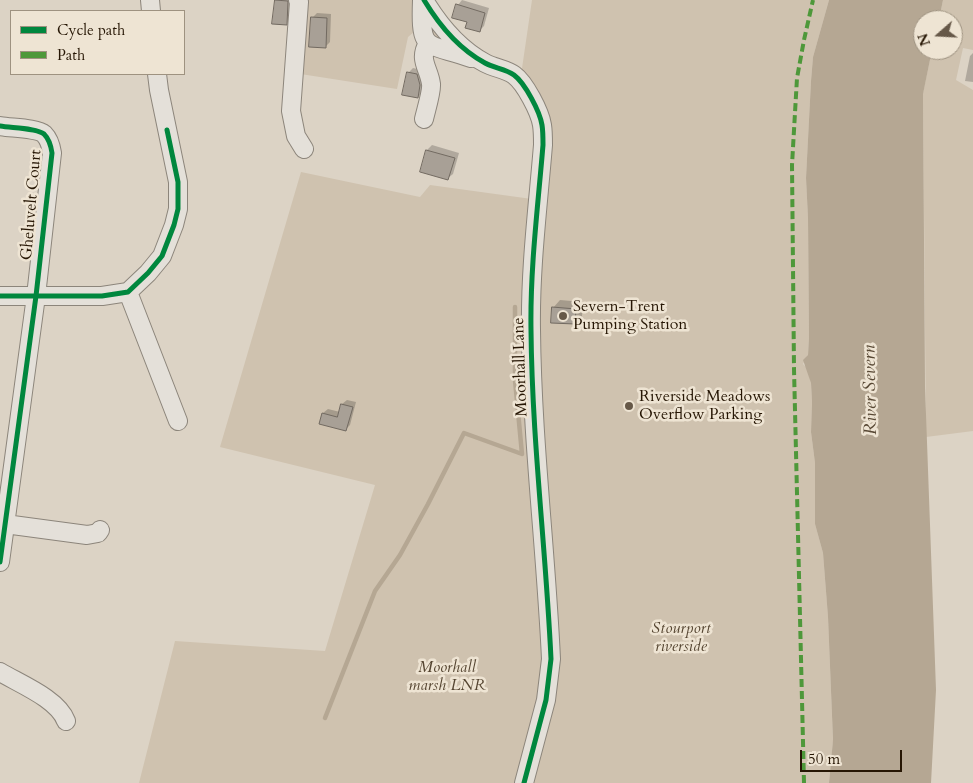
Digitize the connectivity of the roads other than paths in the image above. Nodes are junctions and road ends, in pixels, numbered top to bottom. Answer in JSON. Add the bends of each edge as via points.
{"nodes":[{"id":1,"x":298,"y":0,"type":"edge"},
{"id":2,"x":423,"y":0,"type":"edge"},
{"id":3,"x":428,"y":43,"type":"junction"},
{"id":4,"x":485,"y":63,"type":"junction"},
{"id":5,"x":157,"y":75,"type":"edge"},
{"id":6,"x":424,"y":119,"type":"dead end"},
{"id":7,"x":0,"y":126,"type":"edge"},
{"id":8,"x":304,"y":149,"type":"dead end"},
{"id":9,"x":128,"y":292,"type":"junction"},
{"id":10,"x":0,"y":296,"type":"edge"},
{"id":11,"x":36,"y":296,"type":"junction"},
{"id":12,"x":178,"y":421,"type":"dead end"},
{"id":13,"x":4,"y":524,"type":"junction"},
{"id":14,"x":100,"y":530,"type":"dead end"},
{"id":15,"x":0,"y":562,"type":"edge"},
{"id":16,"x":0,"y":672,"type":"edge"},
{"id":17,"x":66,"y":721,"type":"dead end"},
{"id":18,"x":524,"y":783,"type":"edge"}],
"edges":[{"from":1,"to":8,"type":"street","via":[[291,112],[296,136]]},
{"from":2,"to":3,"type":"street","via":[[421,32]]},
{"from":2,"to":4,"type":"street","name":"Moorhall Lane","via":[[443,29]]},
{"from":3,"to":4,"type":"street","via":[[434,48]]},
{"from":3,"to":6,"type":"street","via":[[423,59],[431,91]]},
{"from":4,"to":18,"type":"street","name":"Moorhall Lane","via":[[530,81],[540,115],[543,144],[531,338],[551,659],[546,700]]},
{"from":5,"to":9,"type":"street","via":[[178,182],[178,209],[162,256]]},
{"from":7,"to":11,"type":"street","name":"Gheluvelt Court","via":[[39,131],[50,142],[52,153]]},
{"from":9,"to":11,"type":"street","via":[[102,296]]},
{"from":9,"to":12,"type":"street"},
{"from":10,"to":11,"type":"street"},
{"from":11,"to":13,"type":"street"},
{"from":13,"to":14,"type":"street","via":[[87,535]]},
{"from":13,"to":15,"type":"street"},
{"from":16,"to":17,"type":"street","via":[[41,695],[63,713]]}]}
